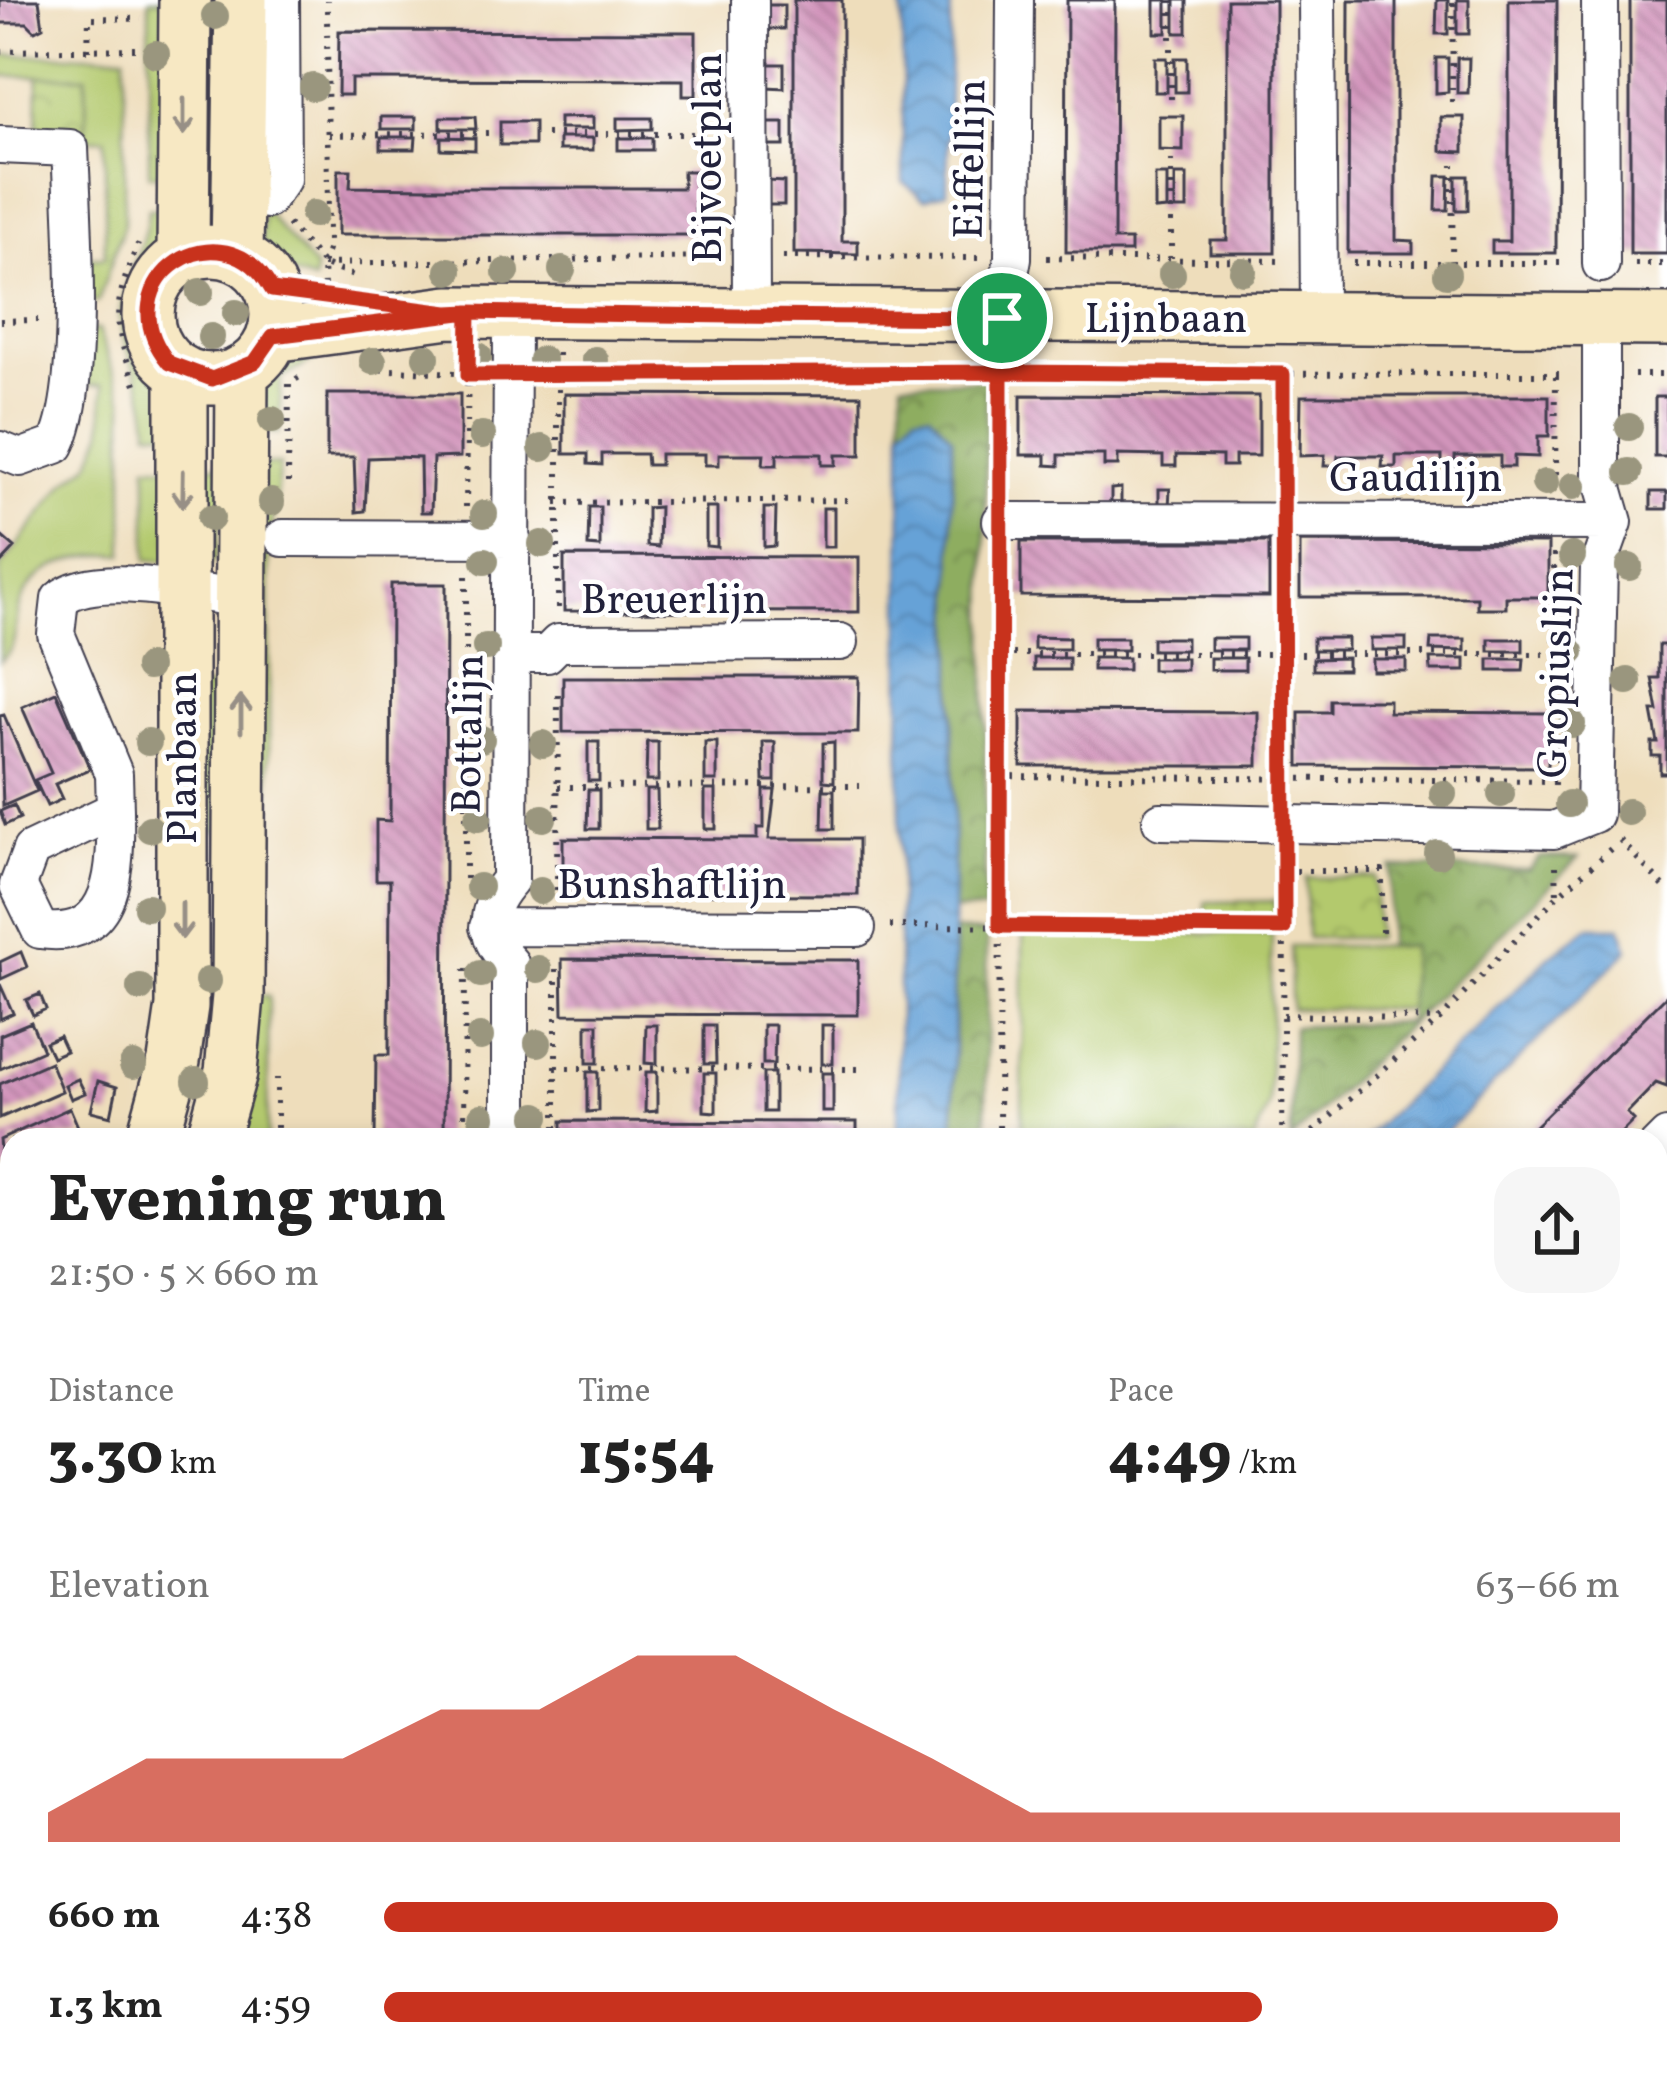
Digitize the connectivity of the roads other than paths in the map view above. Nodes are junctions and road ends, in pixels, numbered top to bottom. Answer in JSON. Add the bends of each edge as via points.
{"nodes":[{"id":1,"x":242,"y":0,"type":"edge"},
{"id":2,"x":280,"y":0,"type":"edge"},
{"id":3,"x":750,"y":0,"type":"edge"},
{"id":4,"x":1015,"y":0,"type":"edge"},
{"id":5,"x":1317,"y":0,"type":"edge"},
{"id":6,"x":1600,"y":0,"type":"edge"},
{"id":7,"x":163,"y":9,"type":"edge"},
{"id":8,"x":0,"y":146,"type":"edge"},
{"id":9,"x":267,"y":200,"type":"dead end"},
{"id":10,"x":161,"y":250,"type":"junction"},
{"id":11,"x":1600,"y":263,"type":"dead end"},
{"id":12,"x":256,"y":313,"type":"junction"},
{"id":13,"x":498,"y":313,"type":"junction"},
{"id":14,"x":751,"y":316,"type":"junction"},
{"id":15,"x":1319,"y":317,"type":"junction"},
{"id":16,"x":1002,"y":318,"type":"junction"},
{"id":17,"x":1601,"y":320,"type":"junction"},
{"id":18,"x":1667,"y":320,"type":"edge"},
{"id":19,"x":182,"y":372,"type":"junction"},
{"id":20,"x":0,"y":450,"type":"edge"},
{"id":21,"x":1001,"y":520,"type":"road end"},
{"id":22,"x":1614,"y":522,"type":"junction"},
{"id":23,"x":283,"y":538,"type":"dead end"},
{"id":24,"x":512,"y":539,"type":"junction"},
{"id":25,"x":182,"y":591,"type":"junction"},
{"id":26,"x":242,"y":599,"type":"junction"},
{"id":27,"x":840,"y":642,"type":"dead end"},
{"id":28,"x":512,"y":654,"type":"junction"},
{"id":29,"x":115,"y":810,"type":"dead end"},
{"id":30,"x":1161,"y":821,"type":"dead end"},
{"id":31,"x":865,"y":927,"type":"road end"},
{"id":32,"x":477,"y":939,"type":"junction"},
{"id":33,"x":155,"y":1128,"type":"edge"},
{"id":34,"x":215,"y":1128,"type":"edge"},
{"id":35,"x":510,"y":1128,"type":"edge"}],
"edges":[{"from":1,"to":12,"type":"street","name":"Planbaan"},
{"from":2,"to":9,"type":"street","via":[[282,179]]},
{"from":3,"to":14,"type":"street","name":"Bijvoetplan"},
{"from":4,"to":16,"type":"street","name":"Eiffellijn","via":[[1013,259]]},
{"from":5,"to":15,"type":"street"},
{"from":6,"to":11,"type":"street"},
{"from":7,"to":10,"type":"street","one_way":true},
{"from":8,"to":20,"type":"street","via":[[70,148],[71,186],[68,422],[56,445],[20,458]]},
{"from":10,"to":12,"type":"street","via":[[219,250]]},
{"from":10,"to":19,"type":"street","via":[[148,322],[160,351]]},
{"from":12,"to":13,"type":"street","name":"Lijnbaan"},
{"from":12,"to":19,"type":"street","via":[[212,379]]},
{"from":12,"to":26,"type":"street","name":"Planbaan"},
{"from":13,"to":14,"type":"street","name":"Lijnbaan"},
{"from":13,"to":24,"type":"street","name":"Bottalijn","via":[[511,373]]},
{"from":14,"to":16,"type":"street","name":"Lijnbaan"},
{"from":15,"to":16,"type":"street","name":"Lijnbaan"},
{"from":15,"to":17,"type":"street","name":"Lijnbaan"},
{"from":17,"to":18,"type":"street","name":"Lijnbaan"},
{"from":17,"to":22,"type":"street","name":"Gropiuslijn","via":[[1601,477]]},
{"from":19,"to":25,"type":"street","name":"Planbaan","one_way":true},
{"from":21,"to":22,"type":"street","name":"Gaudilijn"},
{"from":22,"to":30,"type":"street","name":"Gropiuslijn","via":[[1599,564],[1594,814],[1554,830]]},
{"from":23,"to":24,"type":"street"},
{"from":24,"to":28,"type":"street","name":"Bottalijn"},
{"from":25,"to":26,"type":"street"},
{"from":25,"to":29,"type":"street","via":[[72,588],[60,599],[56,634],[114,774]]},
{"from":25,"to":33,"type":"street","name":"Planbaan","one_way":true,"via":[[182,1006]]},
{"from":34,"to":26,"type":"street","name":"Planbaan","one_way":true,"via":[[231,1072],[238,995]]},
{"from":27,"to":28,"type":"street","name":"Breuerlijn","via":[[558,643],[547,654]]},
{"from":28,"to":32,"type":"street","name":"Bottalijn","via":[[510,880]]},
{"from":31,"to":32,"type":"street","name":"Bunshaftlijn","via":[[556,929]]},
{"from":32,"to":35,"type":"street","via":[[510,963]]}]}
